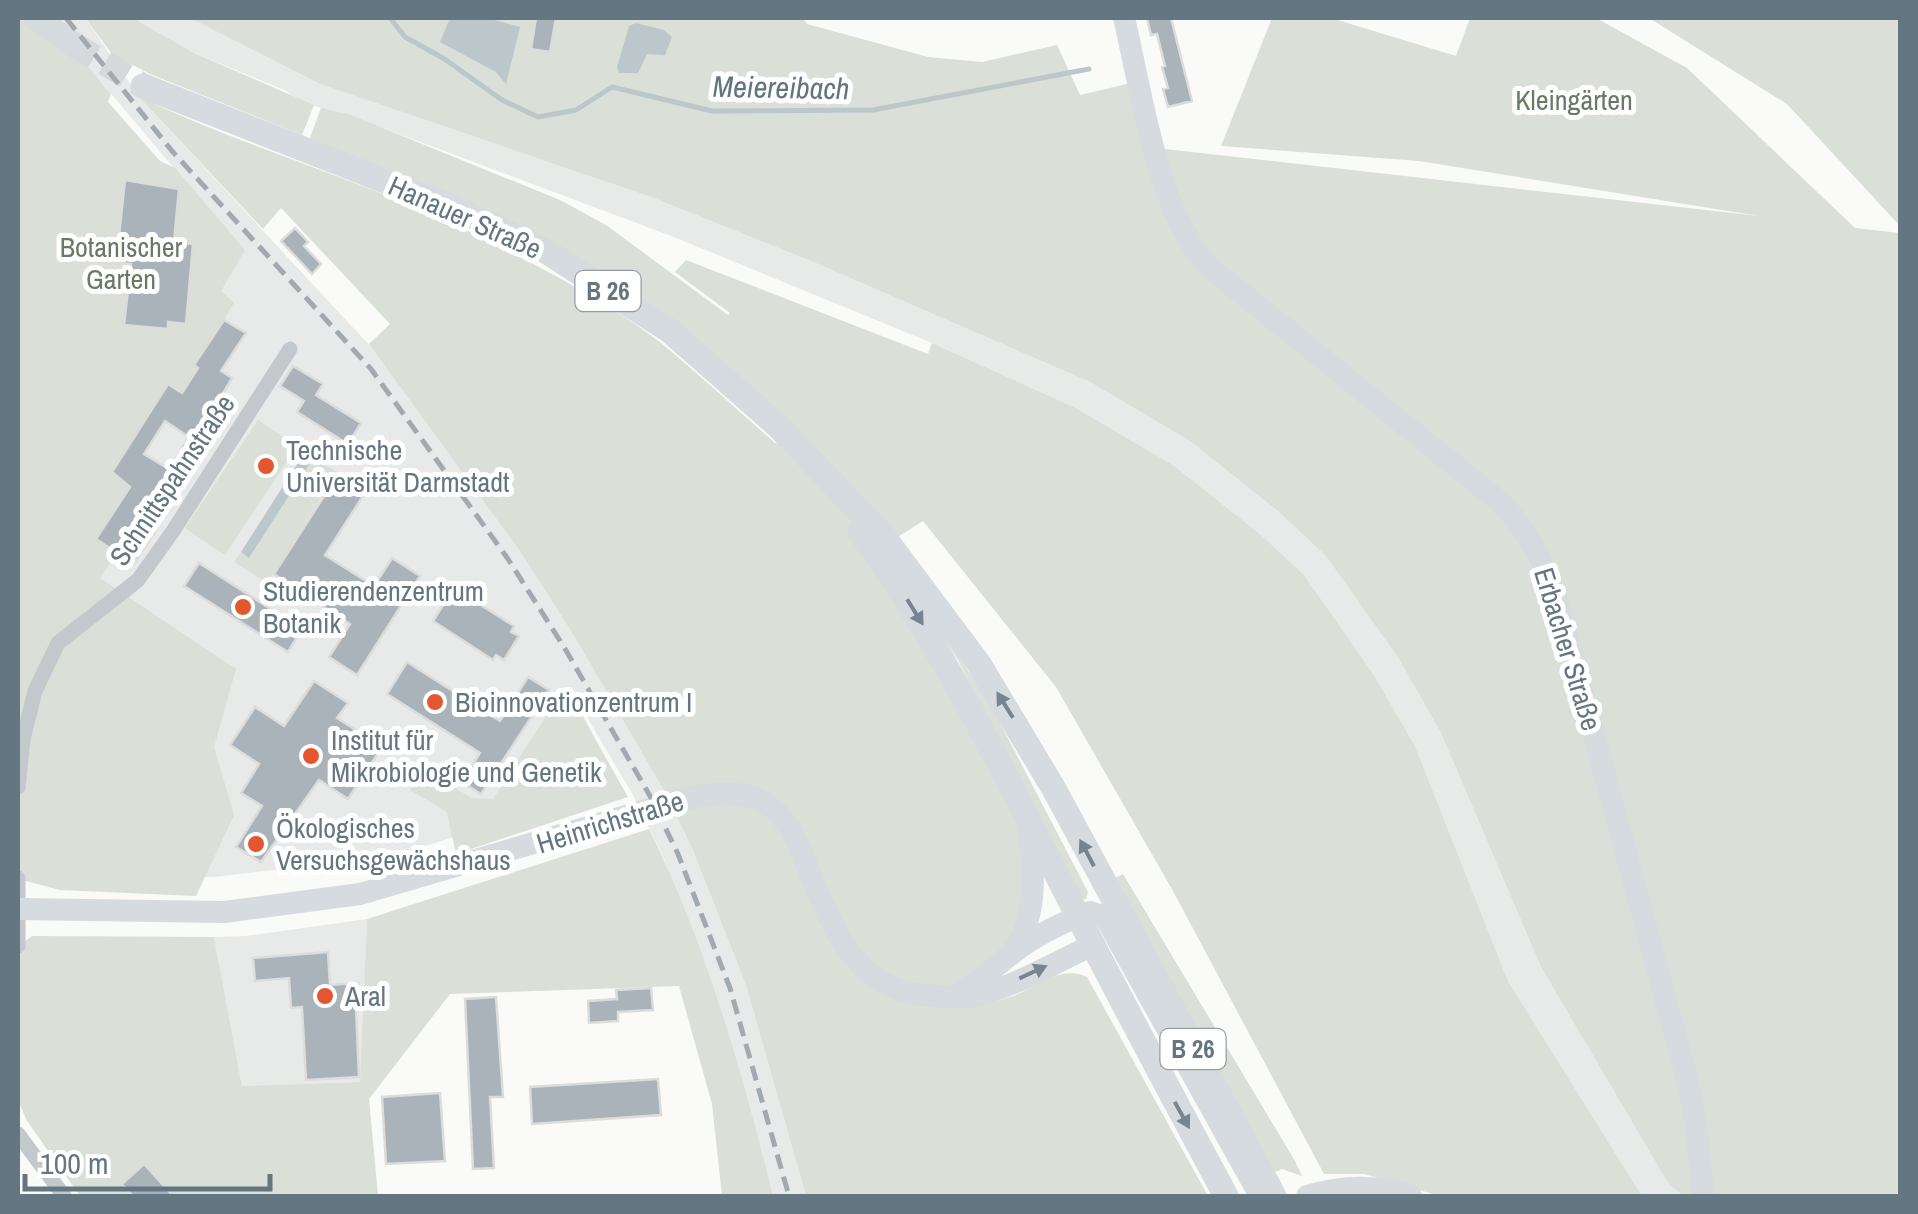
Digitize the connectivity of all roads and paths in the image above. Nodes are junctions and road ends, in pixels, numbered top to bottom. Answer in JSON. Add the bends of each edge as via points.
{"nodes":[{"id":1,"x":36,"y":18,"type":"edge"},
{"id":2,"x":1124,"y":18,"type":"edge"},
{"id":3,"x":73,"y":44,"type":"tunnel mouth"},
{"id":4,"x":144,"y":86,"type":"tunnel mouth"},
{"id":5,"x":290,"y":349,"type":"dead end"},
{"id":6,"x":798,"y":447,"type":"junction"},
{"id":7,"x":18,"y":787,"type":"edge"},
{"id":8,"x":1022,"y":808,"type":"junction"},
{"id":9,"x":18,"y":878,"type":"edge"},
{"id":10,"x":18,"y":909,"type":"edge"},
{"id":11,"x":1078,"y":917,"type":"junction"},
{"id":12,"x":1117,"y":922,"type":"junction"},
{"id":13,"x":1093,"y":945,"type":"junction"},
{"id":14,"x":18,"y":946,"type":"edge"},
{"id":15,"x":1012,"y":953,"type":"junction"},
{"id":16,"x":944,"y":997,"type":"junction"},
{"id":17,"x":18,"y":1134,"type":"edge"},
{"id":18,"x":64,"y":1196,"type":"edge"},
{"id":19,"x":1226,"y":1196,"type":"edge"},
{"id":20,"x":1260,"y":1196,"type":"edge"},
{"id":21,"x":1274,"y":1196,"type":"edge"},
{"id":22,"x":1307,"y":1196,"type":"edge"},
{"id":23,"x":1411,"y":1196,"type":"edge"},
{"id":24,"x":1703,"y":1196,"type":"edge"}],
"edges":[{"from":1,"to":3,"type":"main road"},
{"from":2,"to":24,"type":"main road","name":"Erbacher Straße","via":[[1165,184],[1195,251],[1500,502],[1542,560],[1686,1074]]},
{"from":4,"to":6,"type":"main road","name":"Hanauer Straße","number":"B 26","via":[[544,250],[670,331]]},
{"from":5,"to":7,"type":"street","name":"Schnittspahnstraße","via":[[138,580],[58,643],[34,690]]},
{"from":6,"to":8,"type":"main road","number":"B 26","one_way":true,"via":[[911,604]]},
{"from":12,"to":6,"type":"main road","number":"B 26","one_way":true,"via":[[1054,789],[979,664],[884,537]]},
{"from":8,"to":11,"type":"main road","number":"B 26"},
{"from":8,"to":15,"type":"main road","via":[[1033,896]]},
{"from":9,"to":10,"type":"street"},
{"from":10,"to":14,"type":"street"},
{"from":10,"to":16,"type":"main road","name":"Heinrichstraße","via":[[204,913],[329,899],[408,882],[677,801],[734,793],[773,808],[795,836],[836,934],[854,959],[893,988]]},
{"from":11,"to":12,"type":"main road","via":[[1090,912]]},
{"from":11,"to":13,"type":"main road","number":"B 26"},
{"from":11,"to":15,"type":"main road"},
{"from":12,"to":13,"type":"main road"},
{"from":12,"to":20,"type":"main road"},
{"from":12,"to":21,"type":"main road","number":"B 26"},
{"from":16,"to":13,"type":"main road","name":"Heinrichstraße","one_way":true,"via":[[986,993]]},
{"from":13,"to":19,"type":"main road","number":"B 26","one_way":true},
{"from":15,"to":16,"type":"main road","via":[[967,989]]},
{"from":17,"to":18,"type":"street"},
{"from":22,"to":23,"type":"main road","via":[[1360,1185]]}]}
